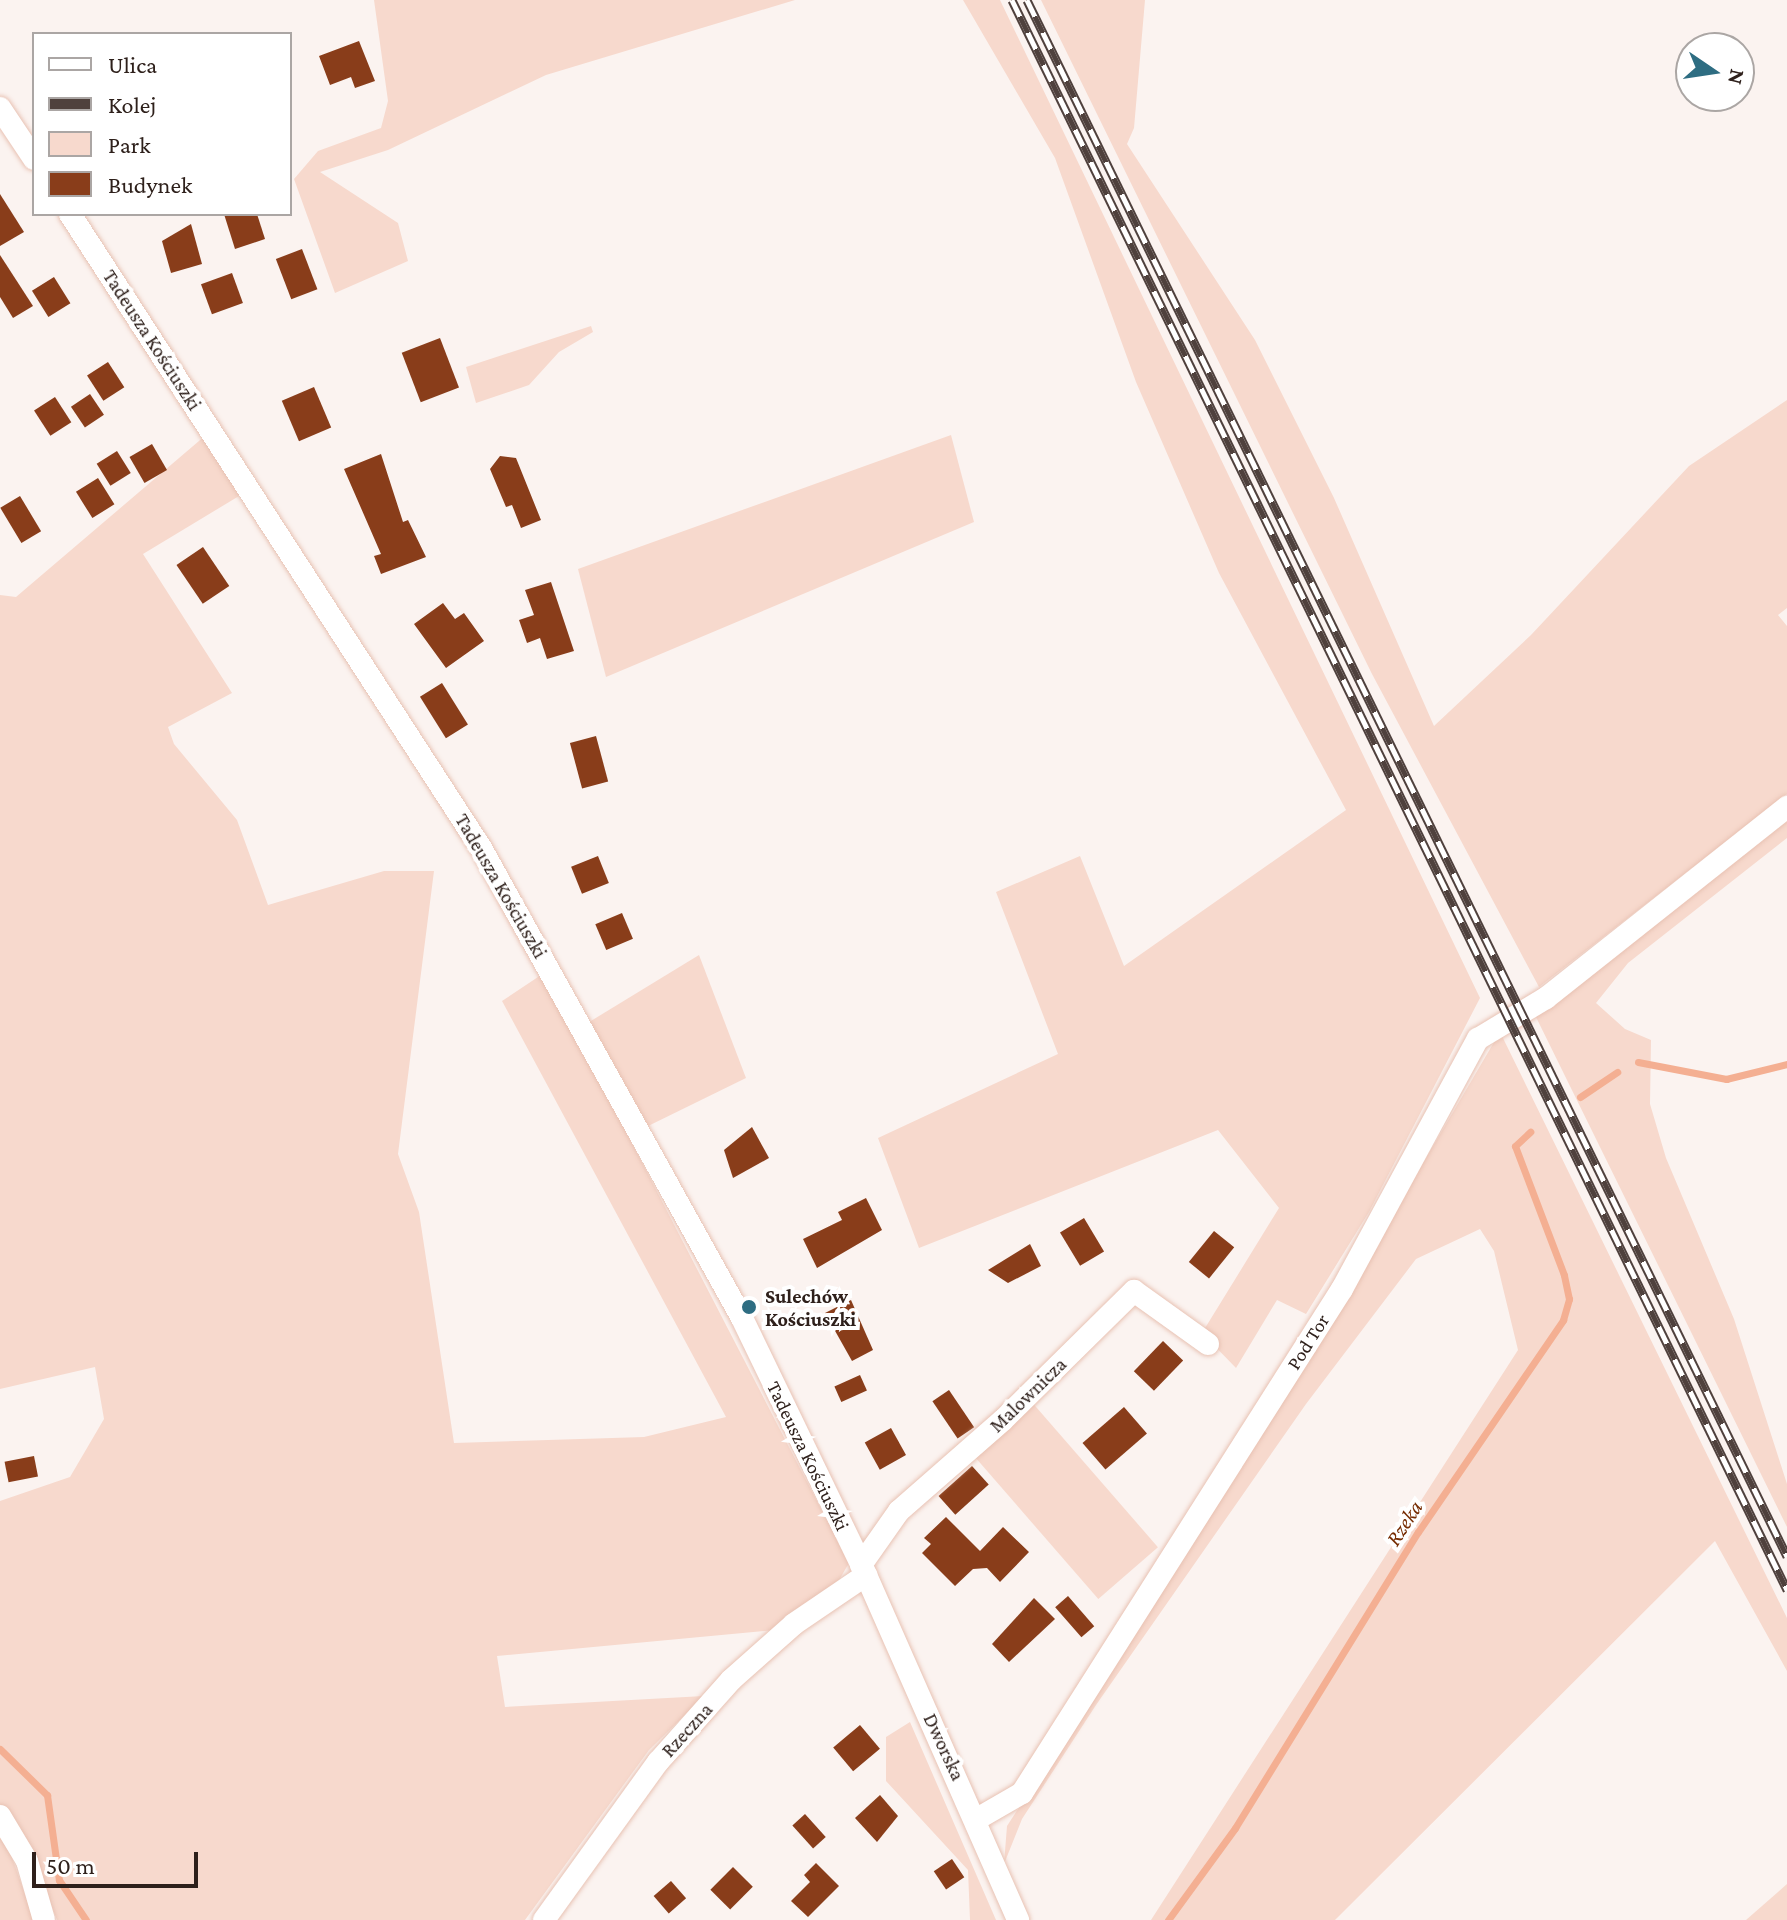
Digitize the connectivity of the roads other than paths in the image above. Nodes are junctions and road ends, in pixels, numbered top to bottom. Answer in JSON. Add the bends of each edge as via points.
{"nodes":[{"id":1,"x":3,"y":120,"type":"edge"},
{"id":2,"x":32,"y":156,"type":"edge"},
{"id":3,"x":75,"y":221,"type":"edge"},
{"id":4,"x":1787,"y":807,"type":"edge"},
{"id":5,"x":1208,"y":1344,"type":"dead end"},
{"id":6,"x":863,"y":1570,"type":"junction"},
{"id":7,"x":0,"y":1816,"type":"edge"},
{"id":8,"x":977,"y":1819,"type":"junction"},
{"id":9,"x":44,"y":1920,"type":"edge"},
{"id":10,"x":544,"y":1920,"type":"edge"},
{"id":11,"x":1018,"y":1920,"type":"edge"}],
"edges":[{"from":1,"to":2,"type":"street"},
{"from":3,"to":6,"type":"street","name":"Tadeusza Kościuszki","via":[[481,848],[742,1318]]},
{"from":4,"to":8,"type":"street","name":"Pod Tor","via":[[1546,998],[1478,1039],[1342,1289],[1022,1793]]},
{"from":5,"to":6,"type":"street","name":"Malownicza","via":[[1134,1291],[1003,1420],[899,1511]]},
{"from":6,"to":8,"type":"street","name":"Dworska"},
{"from":6,"to":10,"type":"street","name":"Rzeczna","via":[[731,1680],[658,1762]]},
{"from":7,"to":9,"type":"street","via":[[27,1861]]},
{"from":8,"to":11,"type":"street","name":"Dworska"}]}
